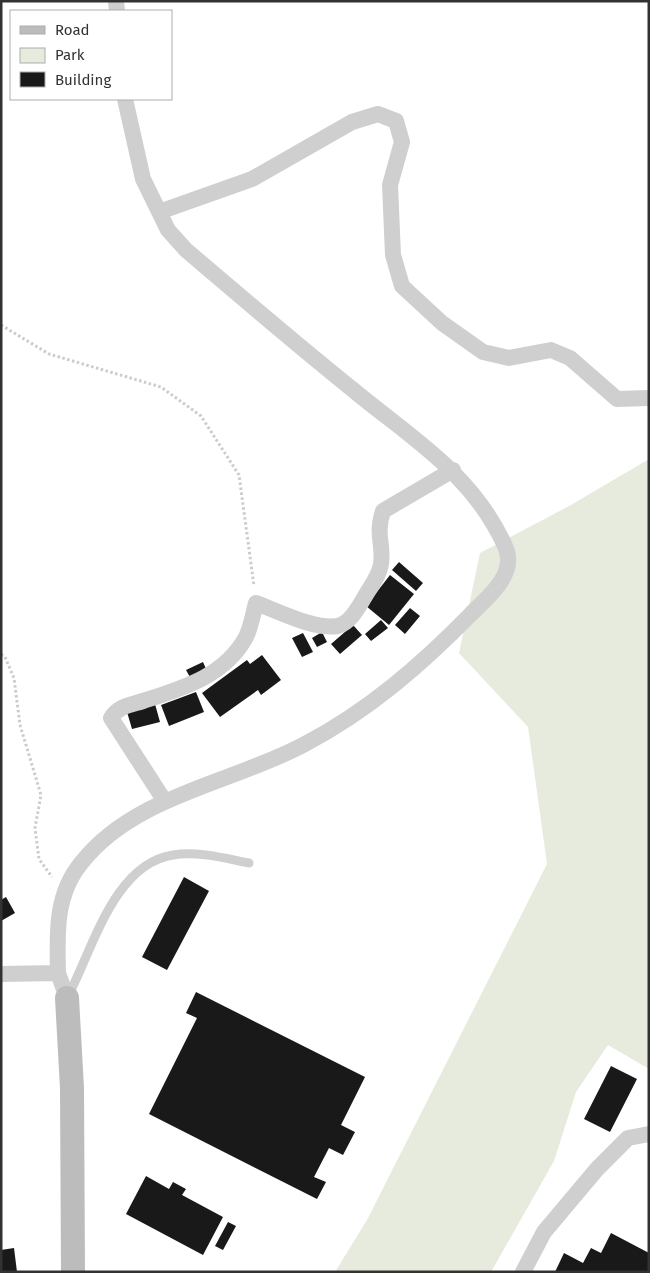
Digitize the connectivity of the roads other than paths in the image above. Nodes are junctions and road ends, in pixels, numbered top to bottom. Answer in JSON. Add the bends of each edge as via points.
{"nodes":[{"id":1,"x":125,"y":100,"type":"edge"},
{"id":2,"x":159,"y":212,"type":"junction"},
{"id":3,"x":649,"y":398,"type":"edge"},
{"id":4,"x":453,"y":470,"type":"junction"},
{"id":5,"x":164,"y":800,"type":"junction"},
{"id":6,"x":249,"y":864,"type":"dead end"},
{"id":7,"x":58,"y":973,"type":"junction"},
{"id":8,"x":1,"y":974,"type":"edge"},
{"id":9,"x":68,"y":998,"type":"junction"},
{"id":10,"x":649,"y":1134,"type":"edge"},
{"id":11,"x":73,"y":1272,"type":"edge"},
{"id":12,"x":523,"y":1272,"type":"edge"}],
"edges":[{"from":1,"to":2,"type":"street","via":[[143,179]]},
{"from":2,"to":3,"type":"street","via":[[252,179],[352,122],[378,114],[396,121],[402,142],[390,185],[393,255],[402,286],[442,323],[483,352],[509,358],[551,350],[570,358],[617,399]]},
{"from":2,"to":4,"type":"street","via":[[168,230],[186,250]]},
{"from":4,"to":5,"type":"street","via":[[482,504],[506,548],[509,560],[506,574],[493,592],[431,655],[368,707],[306,744],[257,767]]},
{"from":4,"to":5,"type":"street","via":[[383,511],[378,527],[379,574],[346,621],[337,626],[310,623],[256,603],[246,635],[234,655],[216,672],[116,709],[110,718]]},
{"from":5,"to":7,"type":"street","via":[[95,847],[80,863],[61,903],[57,931]]},
{"from":6,"to":9,"type":"lane","via":[[206,854],[172,855],[138,869],[119,892]]},
{"from":7,"to":8,"type":"street"},
{"from":7,"to":9,"type":"street"},
{"from":9,"to":11,"type":"street"},
{"from":10,"to":12,"type":"street","via":[[628,1138],[597,1169],[544,1232]]}]}
